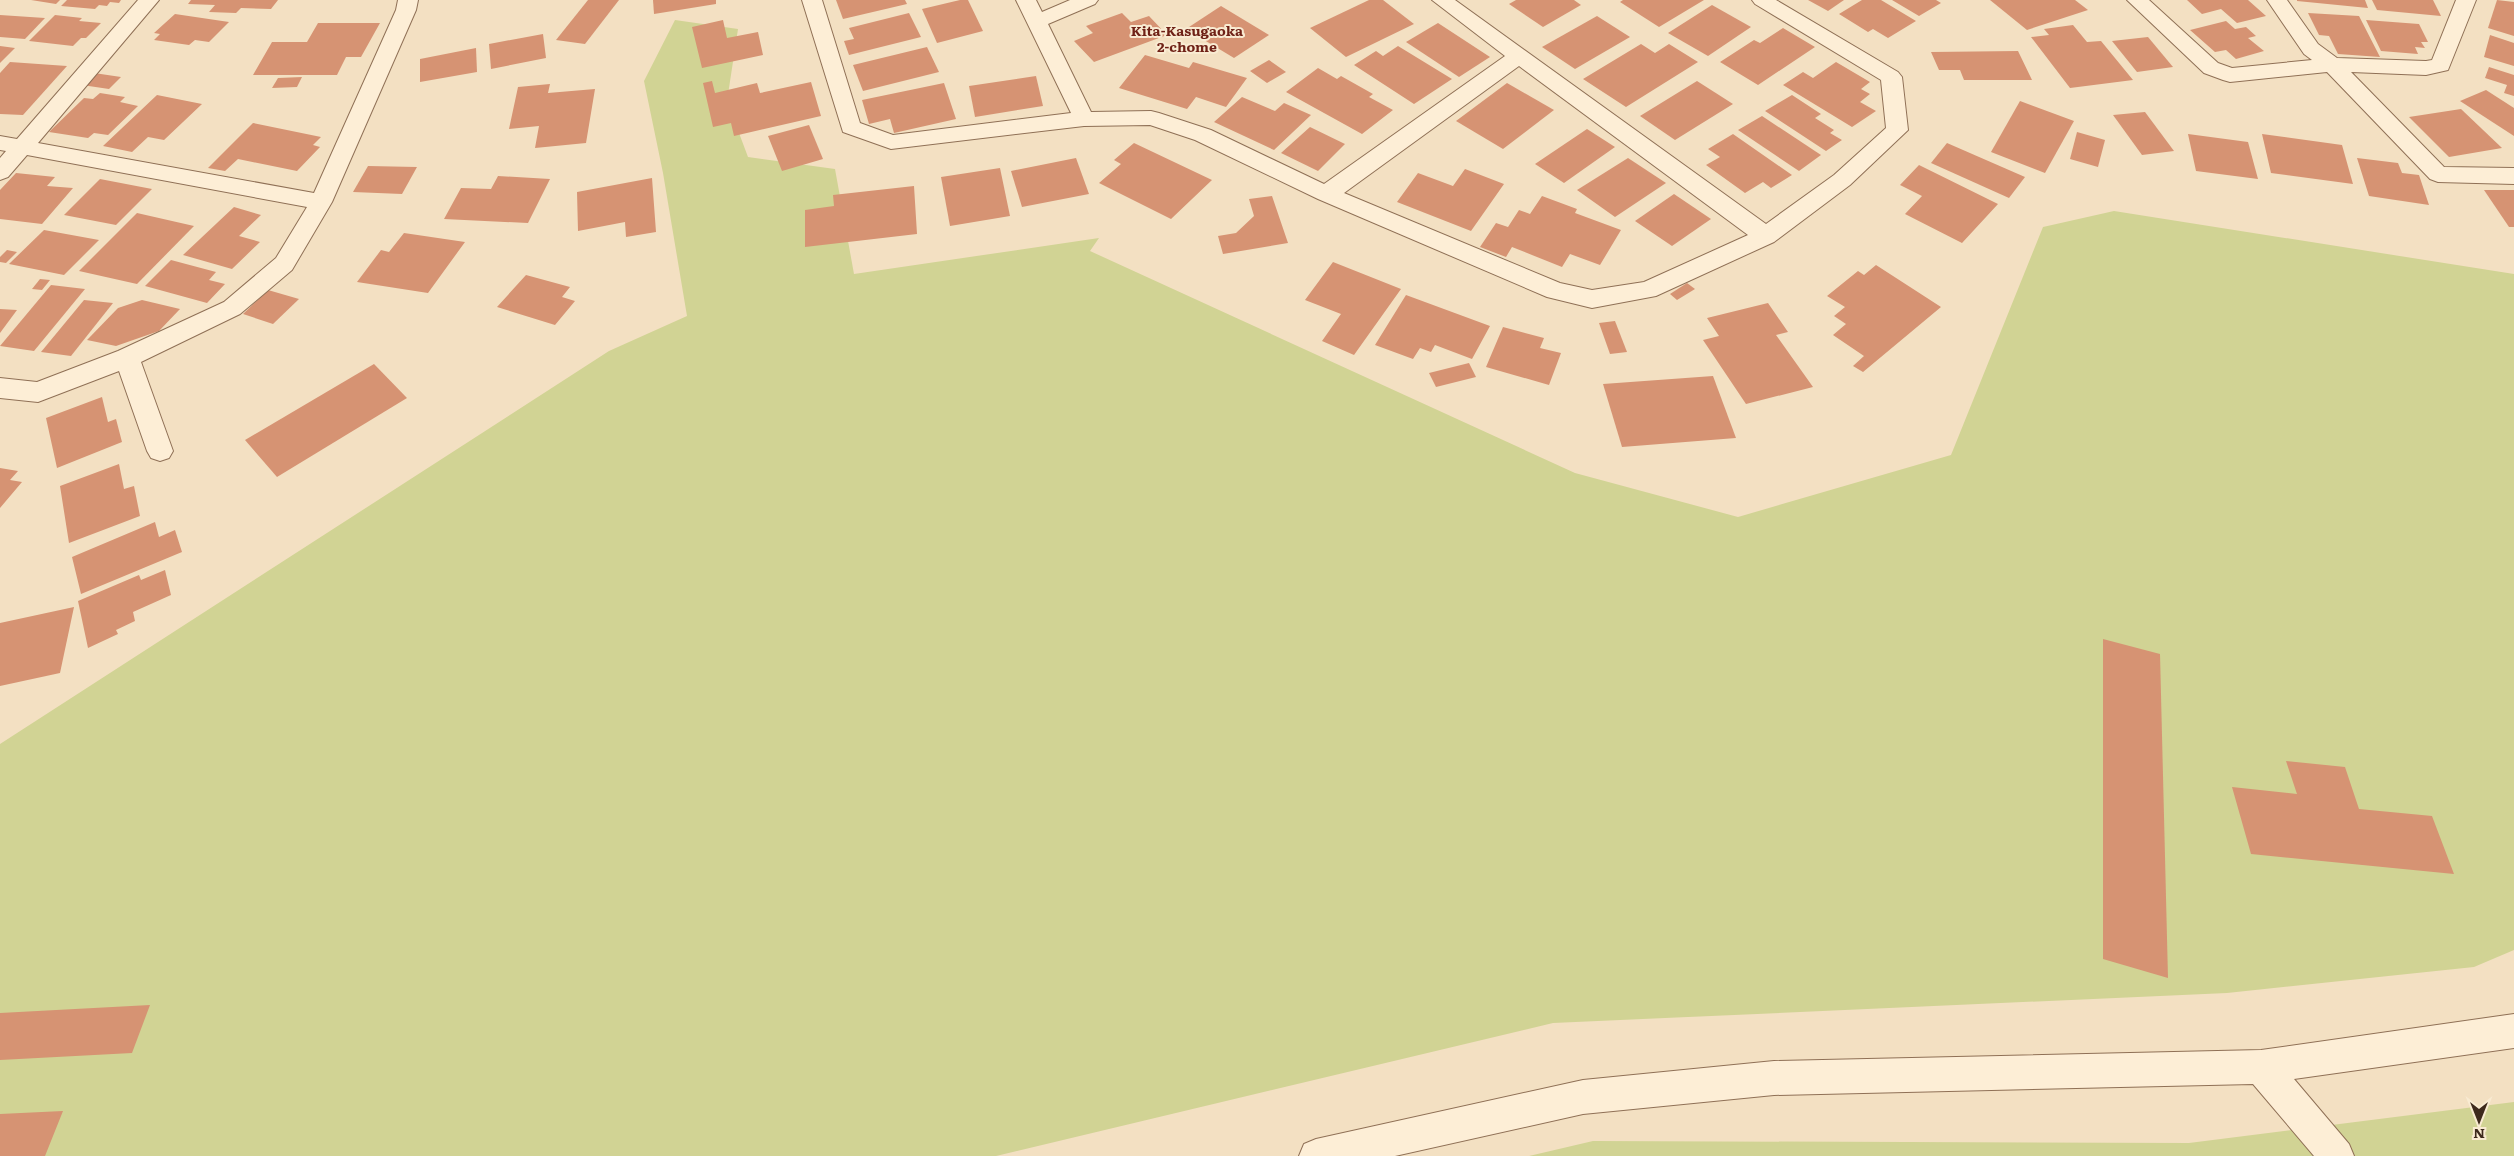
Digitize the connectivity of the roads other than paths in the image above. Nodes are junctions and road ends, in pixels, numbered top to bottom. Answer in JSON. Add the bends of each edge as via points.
{"nodes":[{"id":1,"x":149,"y":0,"type":"edge"},
{"id":2,"x":408,"y":0,"type":"edge"},
{"id":3,"x":812,"y":0,"type":"edge"},
{"id":4,"x":1026,"y":0,"type":"edge"},
{"id":5,"x":1088,"y":0,"type":"edge"},
{"id":6,"x":1442,"y":0,"type":"edge"},
{"id":7,"x":1762,"y":0,"type":"edge"},
{"id":8,"x":2137,"y":0,"type":"edge"},
{"id":9,"x":2277,"y":0,"type":"edge"},
{"id":10,"x":2466,"y":0,"type":"edge"},
{"id":11,"x":1037,"y":21,"type":"junction"},
{"id":12,"x":1518,"y":56,"type":"junction"},
{"id":13,"x":2332,"y":65,"type":"junction"},
{"id":14,"x":1084,"y":119,"type":"junction"},
{"id":15,"x":10,"y":145,"type":"edge"},
{"id":16,"x":0,"y":172,"type":"edge"},
{"id":17,"x":2514,"y":176,"type":"edge"},
{"id":18,"x":1326,"y":194,"type":"junction"},
{"id":19,"x":321,"y":202,"type":"junction"},
{"id":20,"x":1766,"y":236,"type":"junction"},
{"id":21,"x":127,"y":358,"type":"junction"},
{"id":22,"x":0,"y":388,"type":"edge"},
{"id":23,"x":160,"y":451,"type":"dead end"},
{"id":24,"x":2514,"y":1031,"type":"edge"},
{"id":25,"x":2261,"y":1068,"type":"junction"},
{"id":26,"x":1316,"y":1156,"type":"edge"},
{"id":27,"x":2337,"y":1156,"type":"edge"}],
"edges":[{"from":1,"to":15,"type":"street"},
{"from":2,"to":19,"type":"street"},
{"from":3,"to":14,"type":"street","via":[[851,127],[891,142]]},
{"from":4,"to":11,"type":"street"},
{"from":5,"to":11,"type":"street"},
{"from":6,"to":12,"type":"street"},
{"from":7,"to":20,"type":"street","via":[[1891,77],[1898,130],[1842,180]]},
{"from":8,"to":13,"type":"street","via":[[2211,68],[2230,74]]},
{"from":9,"to":13,"type":"street","via":[[2311,49]]},
{"from":10,"to":13,"type":"street","via":[[2441,66]]},
{"from":11,"to":14,"type":"street"},
{"from":12,"to":18,"type":"street"},
{"from":12,"to":20,"type":"street"},
{"from":13,"to":17,"type":"street","via":[[2438,174]]},
{"from":14,"to":18,"type":"street","via":[[1152,118],[1203,135]]},
{"from":15,"to":16,"type":"street"},
{"from":15,"to":19,"type":"street"},
{"from":18,"to":20,"type":"street","via":[[1555,291],[1592,299],[1648,290]]},
{"from":19,"to":21,"type":"street","via":[[284,264],[232,308]]},
{"from":21,"to":22,"type":"street","via":[[38,392]]},
{"from":21,"to":23,"type":"street"},
{"from":24,"to":25,"type":"street"},
{"from":25,"to":26,"type":"street","via":[[1765,1078],[1583,1097]]},
{"from":25,"to":27,"type":"street"}]}
